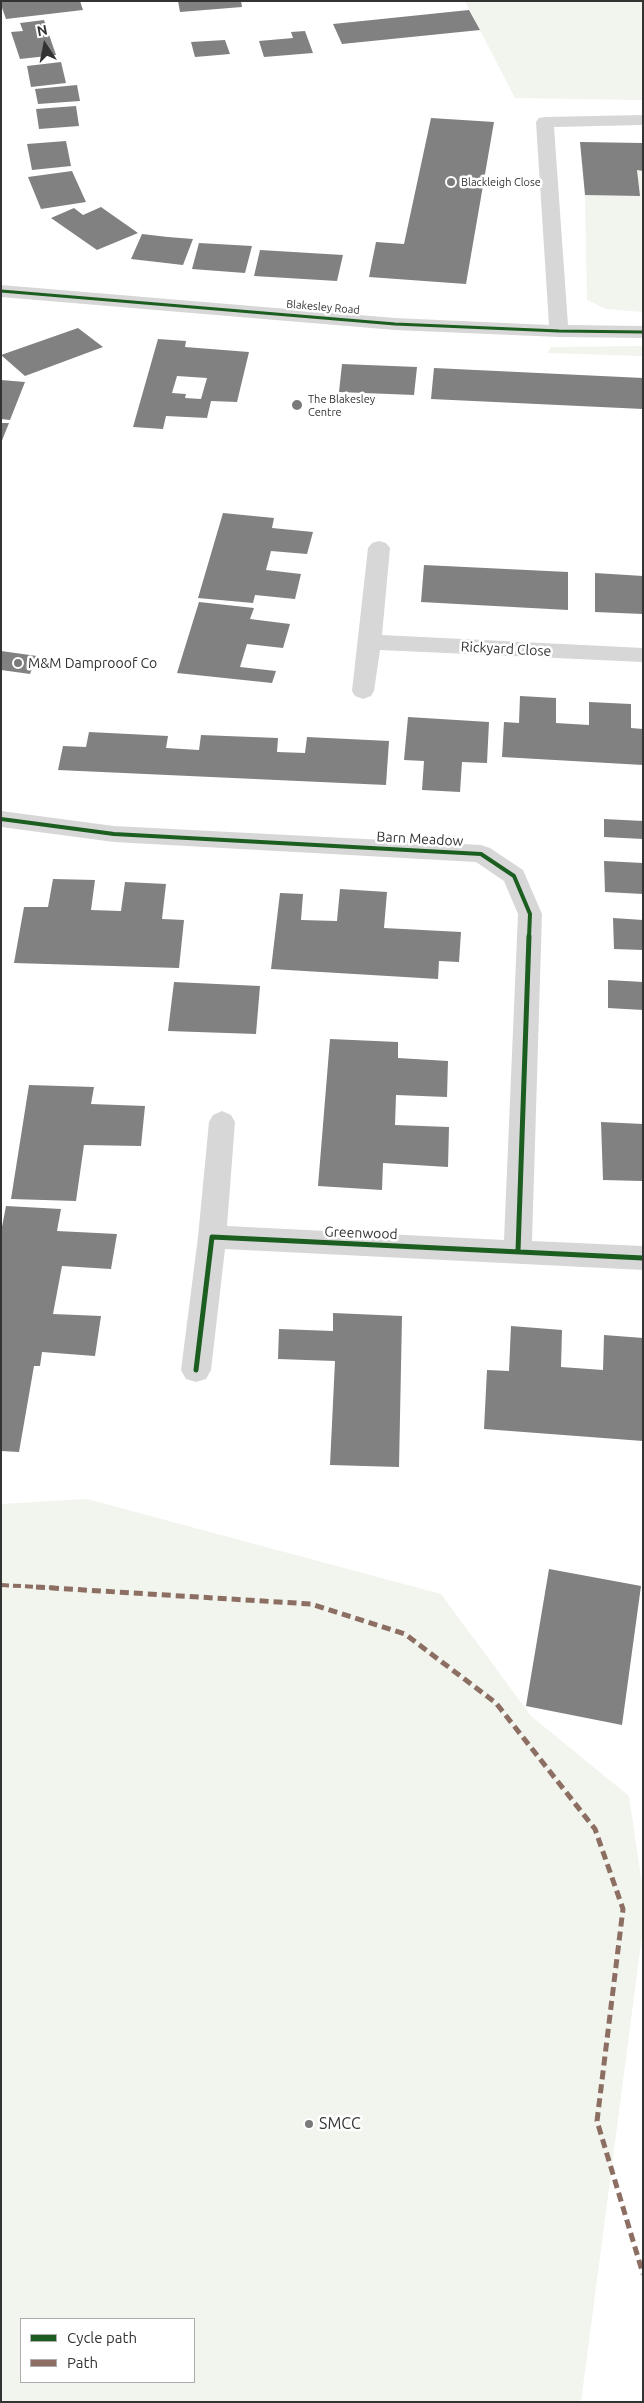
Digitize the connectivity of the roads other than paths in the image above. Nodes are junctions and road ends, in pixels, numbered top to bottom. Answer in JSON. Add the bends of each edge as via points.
{"nodes":[{"id":1,"x":643,"y":120,"type":"edge"},
{"id":2,"x":1,"y":291,"type":"edge"},
{"id":3,"x":559,"y":331,"type":"junction"},
{"id":4,"x":643,"y":332,"type":"edge"},
{"id":5,"x":378,"y":548,"type":"dead end"},
{"id":6,"x":370,"y":642,"type":"junction"},
{"id":7,"x":643,"y":655,"type":"edge"},
{"id":8,"x":364,"y":691,"type":"dead end"},
{"id":9,"x":1,"y":819,"type":"edge"},
{"id":10,"x":222,"y":1122,"type":"dead end"},
{"id":11,"x":212,"y":1237,"type":"junction"},
{"id":12,"x":518,"y":1251,"type":"junction"},
{"id":13,"x":643,"y":1258,"type":"edge"},
{"id":14,"x":196,"y":1370,"type":"dead end"}],
"edges":[{"from":1,"to":3,"type":"street","via":[[545,122]]},
{"from":2,"to":3,"type":"street","name":"Blakesley Road","via":[[395,324]]},
{"from":3,"to":4,"type":"street","name":"Blakesley Road"},
{"from":5,"to":6,"type":"street"},
{"from":6,"to":7,"type":"street","name":"Rickyard Close"},
{"from":6,"to":8,"type":"street"},
{"from":9,"to":12,"type":"street","name":"Barn Meadow","via":[[114,834],[481,854],[514,876],[530,914]]},
{"from":10,"to":11,"type":"street"},
{"from":11,"to":12,"type":"street","name":"Greenwood"},
{"from":11,"to":14,"type":"street"},
{"from":12,"to":13,"type":"street","name":"Greenwood"}]}
